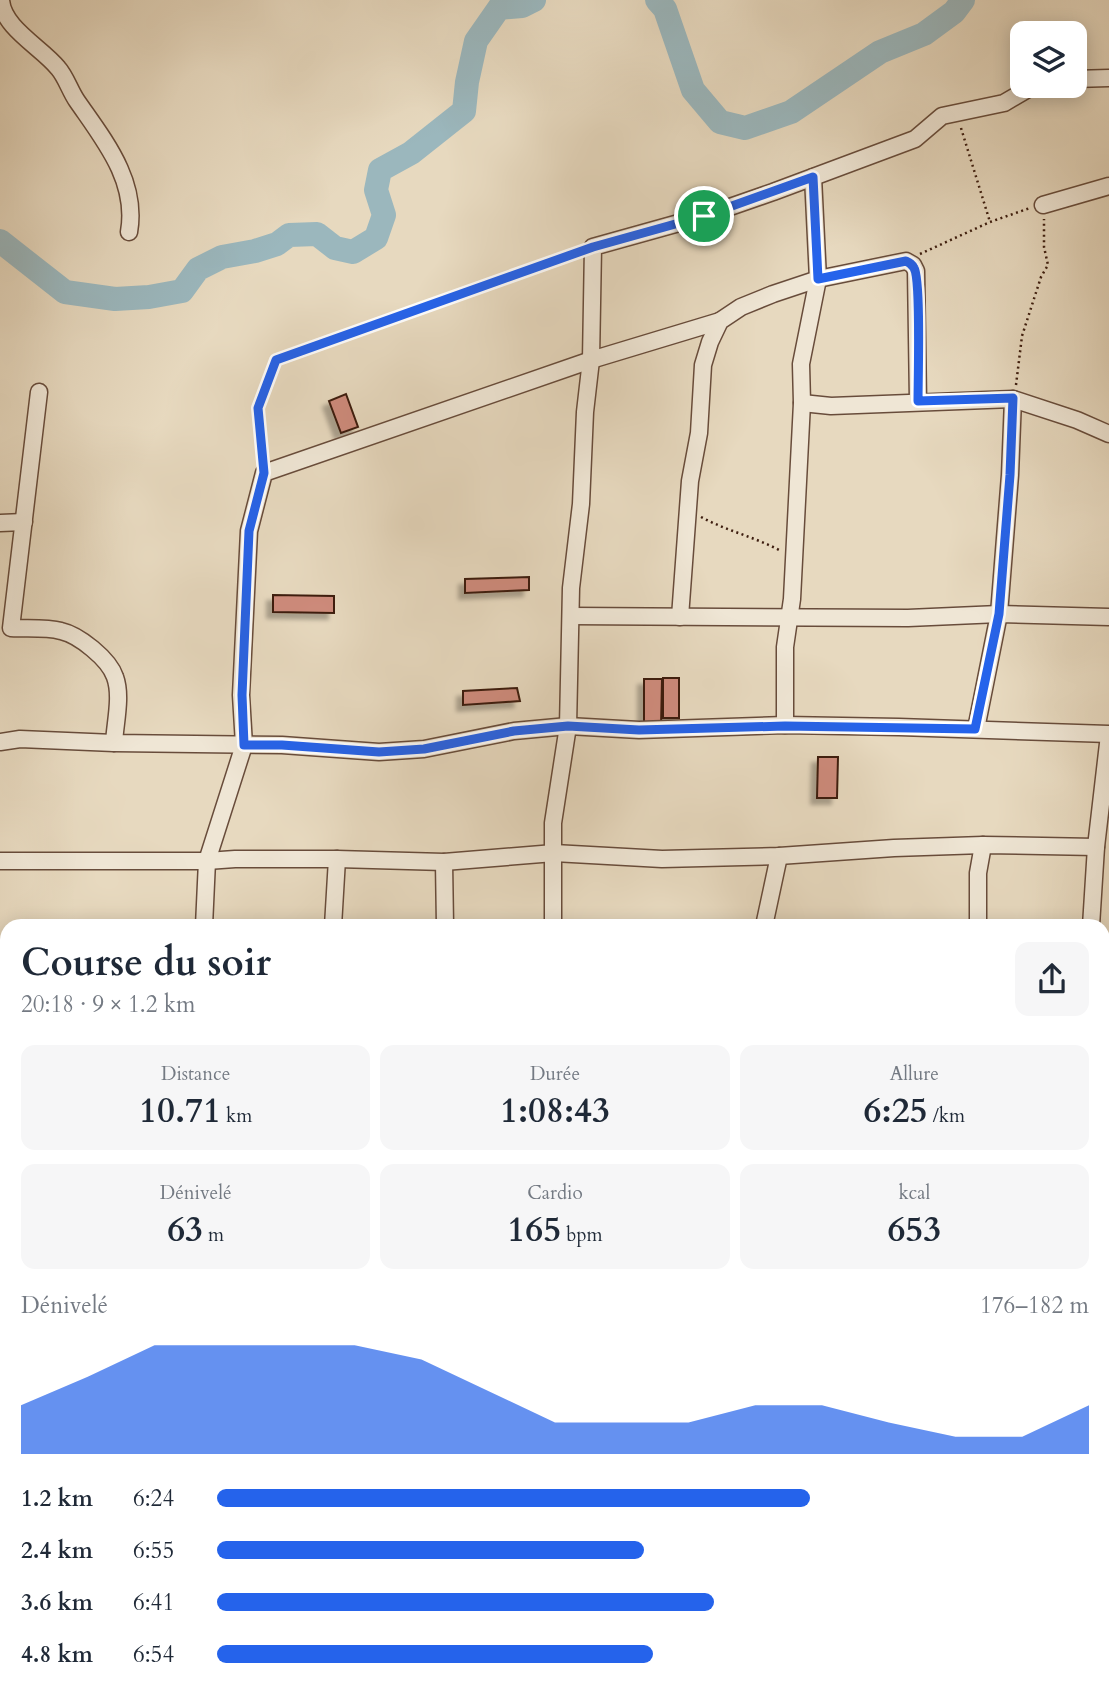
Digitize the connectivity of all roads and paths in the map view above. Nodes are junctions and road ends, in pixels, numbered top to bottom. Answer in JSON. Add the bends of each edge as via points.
{"nodes":[{"id":1,"x":1,"y":0,"type":"edge"},
{"id":2,"x":1109,"y":78,"type":"edge"},
{"id":3,"x":1087,"y":79,"type":"edge"},
{"id":4,"x":1012,"y":98,"type":"edge"},
{"id":5,"x":955,"y":111,"type":"junction"},
{"id":6,"x":813,"y":177,"type":"junction"},
{"id":7,"x":1109,"y":186,"type":"edge"},
{"id":8,"x":1043,"y":205,"type":"junction"},
{"id":9,"x":990,"y":222,"type":"junction"},
{"id":10,"x":130,"y":232,"type":"dead end"},
{"id":11,"x":593,"y":247,"type":"junction"},
{"id":12,"x":906,"y":261,"type":"junction"},
{"id":13,"x":818,"y":279,"type":"junction"},
{"id":14,"x":720,"y":321,"type":"junction"},
{"id":15,"x":591,"y":360,"type":"junction"},
{"id":16,"x":39,"y":392,"type":"dead end"},
{"id":17,"x":1013,"y":398,"type":"junction"},
{"id":18,"x":918,"y":401,"type":"junction"},
{"id":19,"x":802,"y":403,"type":"junction"},
{"id":20,"x":1109,"y":434,"type":"edge"},
{"id":21,"x":264,"y":473,"type":"junction"},
{"id":22,"x":688,"y":509,"type":"junction"},
{"id":23,"x":0,"y":523,"type":"edge"},
{"id":24,"x":24,"y":523,"type":"junction"},
{"id":25,"x":793,"y":558,"type":"junction"},
{"id":26,"x":999,"y":614,"type":"junction"},
{"id":27,"x":570,"y":617,"type":"junction"},
{"id":28,"x":680,"y":617,"type":"junction"},
{"id":29,"x":1109,"y":617,"type":"edge"},
{"id":30,"x":790,"y":618,"type":"junction"},
{"id":31,"x":6,"y":629,"type":"edge"},
{"id":32,"x":568,"y":726,"type":"junction"},
{"id":33,"x":785,"y":726,"type":"junction"},
{"id":34,"x":975,"y":729,"type":"junction"},
{"id":35,"x":1109,"y":734,"type":"edge"},
{"id":36,"x":0,"y":742,"type":"edge"},
{"id":37,"x":114,"y":743,"type":"junction"},
{"id":38,"x":244,"y":745,"type":"junction"},
{"id":39,"x":983,"y":845,"type":"junction"},
{"id":40,"x":1096,"y":847,"type":"junction"},
{"id":41,"x":554,"y":853,"type":"junction"},
{"id":42,"x":779,"y":856,"type":"junction"},
{"id":43,"x":337,"y":859,"type":"junction"},
{"id":44,"x":0,"y":861,"type":"edge"},
{"id":45,"x":206,"y":861,"type":"junction"},
{"id":46,"x":444,"y":863,"type":"junction"},
{"id":47,"x":204,"y":919,"type":"edge"},
{"id":48,"x":333,"y":919,"type":"edge"},
{"id":49,"x":445,"y":919,"type":"edge"},
{"id":50,"x":553,"y":919,"type":"edge"},
{"id":51,"x":766,"y":919,"type":"edge"},
{"id":52,"x":978,"y":919,"type":"edge"},
{"id":53,"x":1091,"y":919,"type":"edge"}],
"edges":[{"from":1,"to":10,"type":"street","via":[[1,11],[12,26],[60,69],[125,176]]},
{"from":2,"to":3,"type":"street"},
{"from":4,"to":5,"type":"street"},
{"from":5,"to":6,"type":"street","via":[[915,139]]},
{"from":5,"to":9,"type":"path"},
{"from":6,"to":11,"type":"street","via":[[704,216]]},
{"from":6,"to":13,"type":"street"},
{"from":7,"to":8,"type":"street"},
{"from":8,"to":9,"type":"path"},
{"from":8,"to":17,"type":"path","via":[[1048,265],[1022,336]]},
{"from":9,"to":12,"type":"path"},
{"from":11,"to":15,"type":"street"},
{"from":11,"to":21,"type":"path","via":[[276,360],[258,408]]},
{"from":12,"to":13,"type":"street"},
{"from":12,"to":18,"type":"street","via":[[916,271]]},
{"from":13,"to":14,"type":"street","via":[[741,307]]},
{"from":13,"to":19,"type":"street","via":[[801,364]]},
{"from":14,"to":15,"type":"street"},
{"from":14,"to":22,"type":"street","via":[[703,365]]},
{"from":15,"to":21,"type":"street"},
{"from":15,"to":27,"type":"street"},
{"from":16,"to":24,"type":"street"},
{"from":17,"to":18,"type":"street"},
{"from":17,"to":20,"type":"street"},
{"from":17,"to":26,"type":"street"},
{"from":18,"to":19,"type":"street"},
{"from":19,"to":25,"type":"street"},
{"from":21,"to":38,"type":"street","via":[[249,531]]},
{"from":22,"to":25,"type":"path"},
{"from":22,"to":28,"type":"street"},
{"from":23,"to":24,"type":"street"},
{"from":24,"to":31,"type":"street"},
{"from":25,"to":30,"type":"street"},
{"from":26,"to":29,"type":"street"},
{"from":26,"to":30,"type":"street"},
{"from":26,"to":34,"type":"street"},
{"from":27,"to":28,"type":"street"},
{"from":27,"to":32,"type":"street"},
{"from":28,"to":30,"type":"street"},
{"from":30,"to":33,"type":"street","via":[[785,648]]},
{"from":31,"to":37,"type":"street","via":[[62,631],[105,660],[115,676],[117,692]]},
{"from":32,"to":33,"type":"street","via":[[639,730]]},
{"from":32,"to":38,"type":"street","via":[[379,752]]},
{"from":32,"to":41,"type":"street","via":[[553,823]]},
{"from":33,"to":34,"type":"street"},
{"from":34,"to":35,"type":"street"},
{"from":35,"to":40,"type":"street"},
{"from":36,"to":37,"type":"street"},
{"from":37,"to":38,"type":"street"},
{"from":38,"to":45,"type":"street"},
{"from":39,"to":40,"type":"street"},
{"from":39,"to":42,"type":"street"},
{"from":39,"to":52,"type":"street"},
{"from":40,"to":53,"type":"street"},
{"from":41,"to":42,"type":"street","via":[[662,859]]},
{"from":41,"to":46,"type":"street"},
{"from":41,"to":50,"type":"street"},
{"from":42,"to":51,"type":"street"},
{"from":43,"to":45,"type":"street"},
{"from":43,"to":46,"type":"street"},
{"from":43,"to":48,"type":"street"},
{"from":44,"to":45,"type":"street"},
{"from":45,"to":47,"type":"street"},
{"from":46,"to":49,"type":"street"}]}
